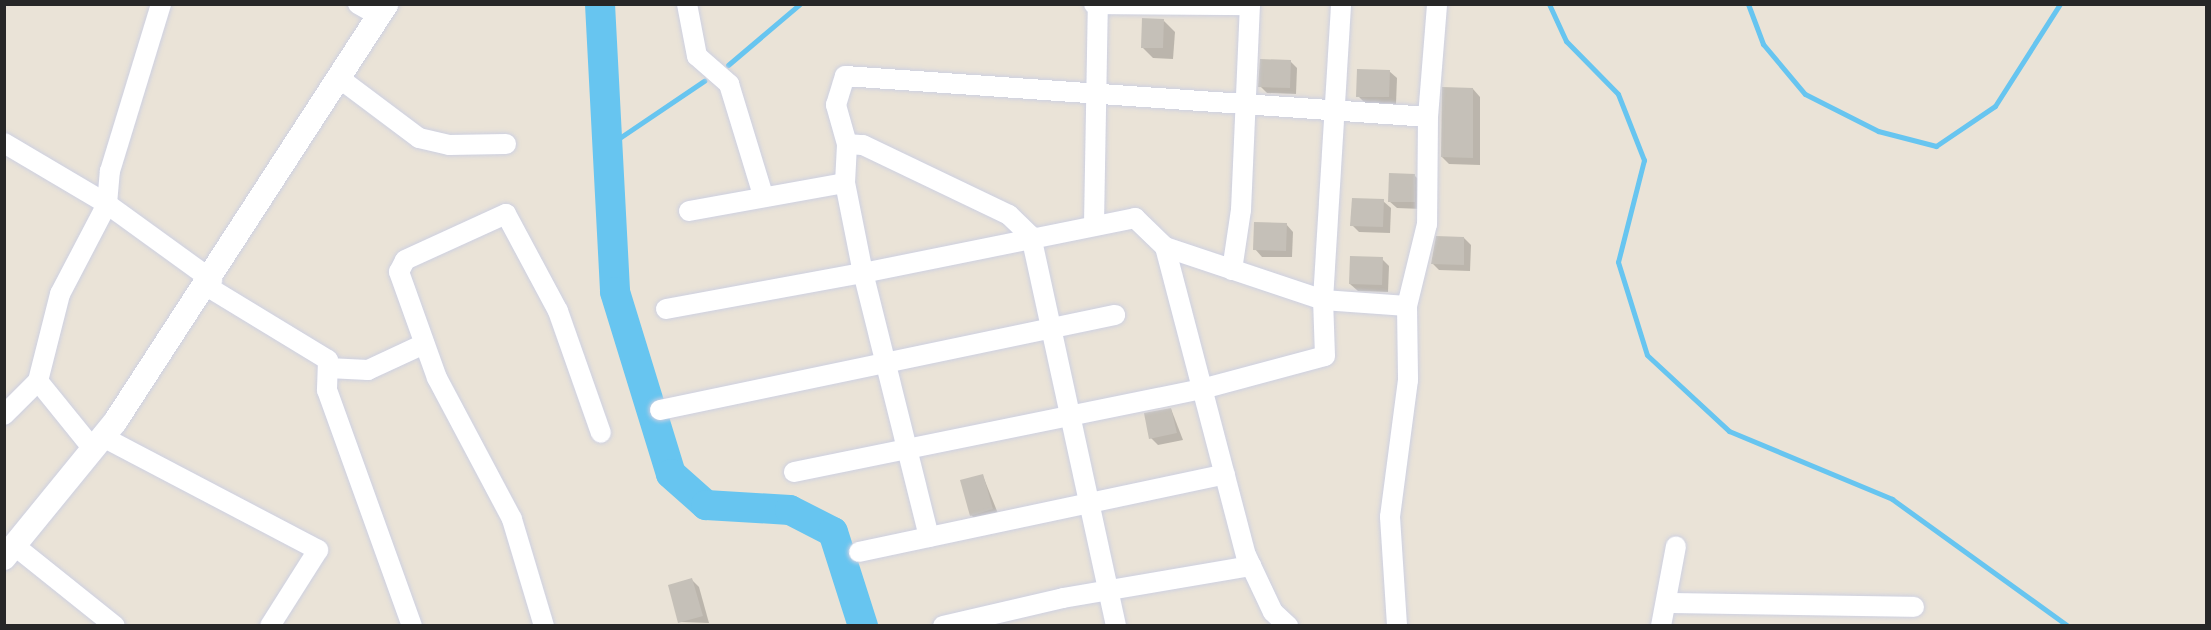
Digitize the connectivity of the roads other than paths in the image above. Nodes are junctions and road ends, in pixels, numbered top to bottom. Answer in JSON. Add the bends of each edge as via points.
{"nodes":[{"id":1,"x":161,"y":4,"type":"edge"},
{"id":2,"x":687,"y":4,"type":"edge"},
{"id":3,"x":1341,"y":4,"type":"edge"},
{"id":4,"x":1437,"y":4,"type":"edge"},
{"id":5,"x":1097,"y":5,"type":"edge"},
{"id":6,"x":1250,"y":5,"type":"edge"},
{"id":7,"x":374,"y":8,"type":"edge"},
{"id":8,"x":339,"y":78,"type":"junction"},
{"id":9,"x":1096,"y":95,"type":"junction"},
{"id":10,"x":1247,"y":105,"type":"junction"},
{"id":11,"x":1335,"y":110,"type":"junction"},
{"id":12,"x":1428,"y":117,"type":"junction"},
{"id":13,"x":4,"y":143,"type":"edge"},
{"id":14,"x":506,"y":144,"type":"dead end"},
{"id":15,"x":848,"y":144,"type":"junction"},
{"id":16,"x":845,"y":183,"type":"junction"},
{"id":17,"x":763,"y":195,"type":"junction"},
{"id":18,"x":107,"y":204,"type":"junction"},
{"id":19,"x":689,"y":211,"type":"dead end"},
{"id":20,"x":1094,"y":225,"type":"junction"},
{"id":21,"x":1031,"y":236,"type":"junction"},
{"id":22,"x":1165,"y":247,"type":"junction"},
{"id":23,"x":1232,"y":270,"type":"junction"},
{"id":24,"x":863,"y":273,"type":"junction"},
{"id":25,"x":210,"y":283,"type":"junction"},
{"id":26,"x":1323,"y":300,"type":"junction"},
{"id":27,"x":1407,"y":306,"type":"junction"},
{"id":28,"x":666,"y":309,"type":"dead end"},
{"id":29,"x":1115,"y":315,"type":"dead end"},
{"id":30,"x":1051,"y":327,"type":"junction"},
{"id":31,"x":424,"y":344,"type":"junction"},
{"id":32,"x":884,"y":362,"type":"junction"},
{"id":33,"x":328,"y":369,"type":"junction"},
{"id":34,"x":38,"y":381,"type":"junction"},
{"id":35,"x":1202,"y":389,"type":"junction"},
{"id":36,"x":660,"y":410,"type":"dead end"},
{"id":37,"x":1070,"y":412,"type":"junction"},
{"id":38,"x":4,"y":415,"type":"edge"},
{"id":39,"x":601,"y":433,"type":"dead end"},
{"id":40,"x":98,"y":443,"type":"junction"},
{"id":41,"x":904,"y":449,"type":"junction"},
{"id":42,"x":794,"y":472,"type":"dead end"},
{"id":43,"x":1225,"y":474,"type":"junction"},
{"id":44,"x":1090,"y":504,"type":"junction"},
{"id":45,"x":929,"y":537,"type":"junction"},
{"id":46,"x":1676,"y":546,"type":"dead end"},
{"id":47,"x":10,"y":552,"type":"edge"},
{"id":48,"x":859,"y":552,"type":"dead end"},
{"id":49,"x":1251,"y":566,"type":"junction"},
{"id":50,"x":1108,"y":590,"type":"junction"},
{"id":51,"x":1666,"y":603,"type":"junction"},
{"id":52,"x":1914,"y":607,"type":"dead end"},
{"id":53,"x":114,"y":626,"type":"edge"},
{"id":54,"x":270,"y":626,"type":"edge"},
{"id":55,"x":412,"y":626,"type":"edge"},
{"id":56,"x":544,"y":626,"type":"edge"},
{"id":57,"x":943,"y":626,"type":"edge"},
{"id":58,"x":1116,"y":626,"type":"edge"},
{"id":59,"x":1288,"y":626,"type":"edge"},
{"id":60,"x":1397,"y":626,"type":"edge"},
{"id":61,"x":1661,"y":626,"type":"edge"}],
"edges":[{"from":1,"to":18,"type":"street","via":[[110,171]]},
{"from":2,"to":17,"type":"street","via":[[697,56],[729,84]]},
{"from":3,"to":11,"type":"street"},
{"from":4,"to":12,"type":"street"},
{"from":5,"to":6,"type":"street"},
{"from":5,"to":9,"type":"street"},
{"from":6,"to":10,"type":"street"},
{"from":7,"to":8,"type":"street"},
{"from":8,"to":14,"type":"street","via":[[418,138],[449,145]]},
{"from":8,"to":25,"type":"street"},
{"from":9,"to":10,"type":"street"},
{"from":9,"to":15,"type":"street","via":[[845,76],[836,105]]},
{"from":9,"to":20,"type":"street"},
{"from":10,"to":11,"type":"street"},
{"from":10,"to":23,"type":"street"},
{"from":11,"to":12,"type":"street"},
{"from":11,"to":26,"type":"street"},
{"from":12,"to":27,"type":"street","via":[[1427,224]]},
{"from":13,"to":18,"type":"street"},
{"from":15,"to":16,"type":"street"},
{"from":15,"to":21,"type":"street","via":[[863,145],[1009,215]]},
{"from":16,"to":17,"type":"street"},
{"from":16,"to":24,"type":"street"},
{"from":17,"to":19,"type":"street"},
{"from":18,"to":25,"type":"street"},
{"from":18,"to":34,"type":"street","via":[[60,294]]},
{"from":20,"to":21,"type":"street"},
{"from":20,"to":22,"type":"street","via":[[1135,218]]},
{"from":21,"to":24,"type":"street"},
{"from":21,"to":30,"type":"street"},
{"from":22,"to":23,"type":"street"},
{"from":22,"to":35,"type":"street"},
{"from":23,"to":26,"type":"street"},
{"from":24,"to":28,"type":"street"},
{"from":24,"to":32,"type":"street"},
{"from":25,"to":33,"type":"street","via":[[328,360]]},
{"from":25,"to":40,"type":"street"},
{"from":26,"to":27,"type":"street"},
{"from":26,"to":35,"type":"street","via":[[1325,356]]},
{"from":27,"to":60,"type":"street","via":[[1408,380],[1390,517]]},
{"from":29,"to":30,"type":"street"},
{"from":30,"to":32,"type":"street"},
{"from":30,"to":37,"type":"street"},
{"from":31,"to":33,"type":"street","via":[[368,369]]},
{"from":31,"to":39,"type":"street","via":[[399,272],[405,260],[506,214],[558,311]]},
{"from":31,"to":56,"type":"street","via":[[436,378],[512,519]]},
{"from":32,"to":36,"type":"street"},
{"from":32,"to":41,"type":"street"},
{"from":33,"to":55,"type":"street","via":[[327,390]]},
{"from":34,"to":38,"type":"street"},
{"from":34,"to":40,"type":"street"},
{"from":35,"to":37,"type":"street"},
{"from":35,"to":43,"type":"street"},
{"from":37,"to":41,"type":"street"},
{"from":37,"to":44,"type":"street"},
{"from":40,"to":47,"type":"street"},
{"from":40,"to":54,"type":"street","via":[[318,550]]},
{"from":41,"to":42,"type":"street"},
{"from":41,"to":45,"type":"street"},
{"from":43,"to":44,"type":"street"},
{"from":43,"to":49,"type":"street"},
{"from":44,"to":45,"type":"street"},
{"from":44,"to":50,"type":"street"},
{"from":45,"to":48,"type":"street"},
{"from":46,"to":51,"type":"street","via":[[1663,595]]},
{"from":47,"to":53,"type":"street"},
{"from":49,"to":50,"type":"street"},
{"from":49,"to":59,"type":"street","via":[[1273,612]]},
{"from":50,"to":57,"type":"street"},
{"from":50,"to":58,"type":"street"},
{"from":51,"to":52,"type":"street"},
{"from":51,"to":61,"type":"street"}]}
